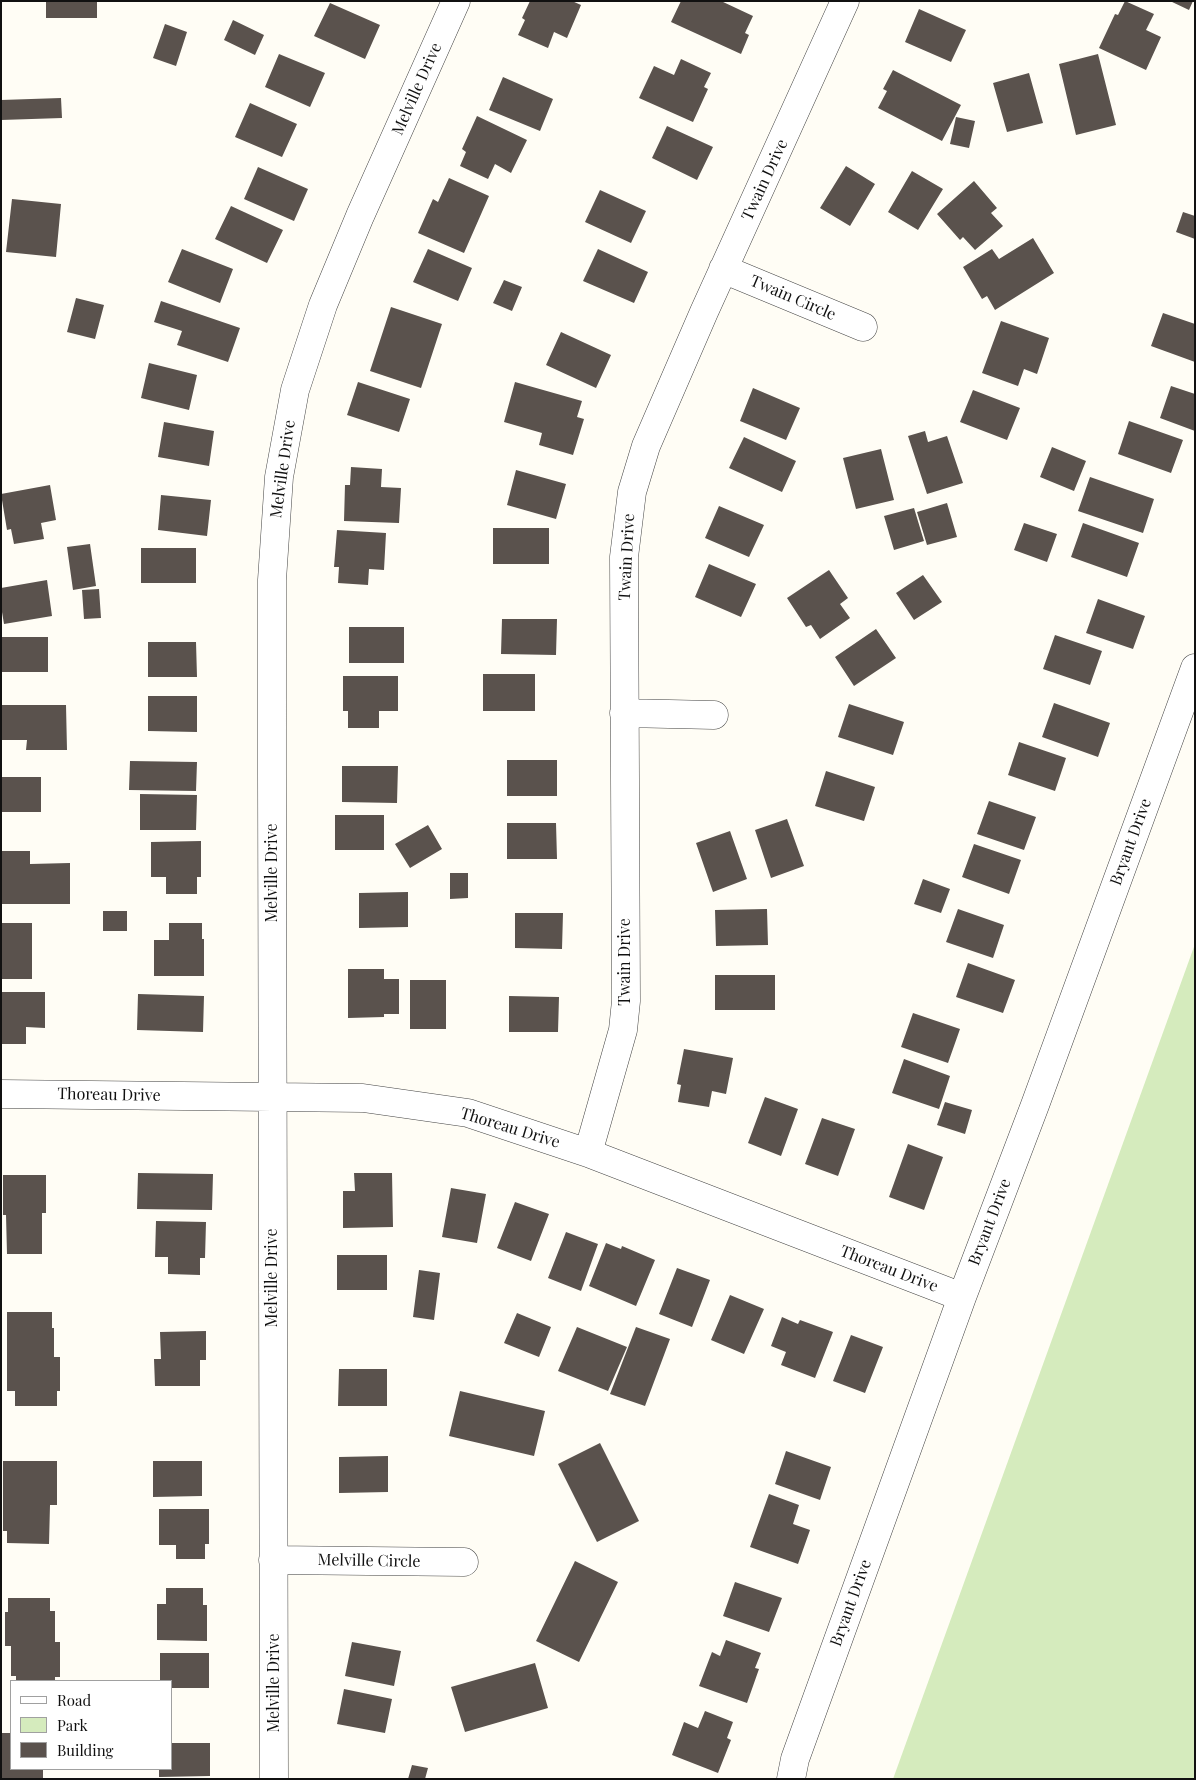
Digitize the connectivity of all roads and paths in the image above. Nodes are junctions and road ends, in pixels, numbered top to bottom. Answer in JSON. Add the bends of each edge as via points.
{"nodes":[{"id":1,"x":456,"y":1,"type":"edge"},
{"id":2,"x":845,"y":1,"type":"edge"},
{"id":3,"x":723,"y":269,"type":"junction"},
{"id":4,"x":863,"y":327,"type":"dead end"},
{"id":5,"x":1195,"y":668,"type":"edge"},
{"id":6,"x":624,"y":713,"type":"junction"},
{"id":7,"x":714,"y":715,"type":"dead end"},
{"id":8,"x":1,"y":1094,"type":"edge"},
{"id":9,"x":272,"y":1098,"type":"junction"},
{"id":10,"x":588,"y":1153,"type":"junction"},
{"id":11,"x":962,"y":1297,"type":"junction"},
{"id":12,"x":273,"y":1560,"type":"junction"},
{"id":13,"x":464,"y":1562,"type":"dead end"},
{"id":14,"x":274,"y":1779,"type":"edge"},
{"id":15,"x":791,"y":1779,"type":"edge"}],
"edges":[{"from":1,"to":9,"type":"street","name":"Melville Drive","via":[[323,305],[295,390],[279,477],[272,590]]},
{"from":2,"to":3,"type":"street","name":"Twain Drive"},
{"from":3,"to":4,"type":"street","name":"Twain Circle"},
{"from":3,"to":6,"type":"street","name":"Twain Drive","via":[[646,446],[632,492],[624,557]]},
{"from":5,"to":11,"type":"street","name":"Bryant Drive"},
{"from":6,"to":7,"type":"street"},
{"from":6,"to":10,"type":"street","name":"Twain Drive","via":[[626,1001],[623,1030]]},
{"from":8,"to":9,"type":"street","name":"Thoreau Drive"},
{"from":9,"to":10,"type":"street","name":"Thoreau Drive","via":[[362,1098],[468,1112]]},
{"from":9,"to":12,"type":"street","name":"Melville Drive"},
{"from":10,"to":11,"type":"street","name":"Thoreau Drive"},
{"from":11,"to":15,"type":"street","name":"Bryant Drive","via":[[794,1760]]},
{"from":12,"to":13,"type":"street","name":"Melville Circle"},
{"from":12,"to":14,"type":"street","name":"Melville Drive"}]}
